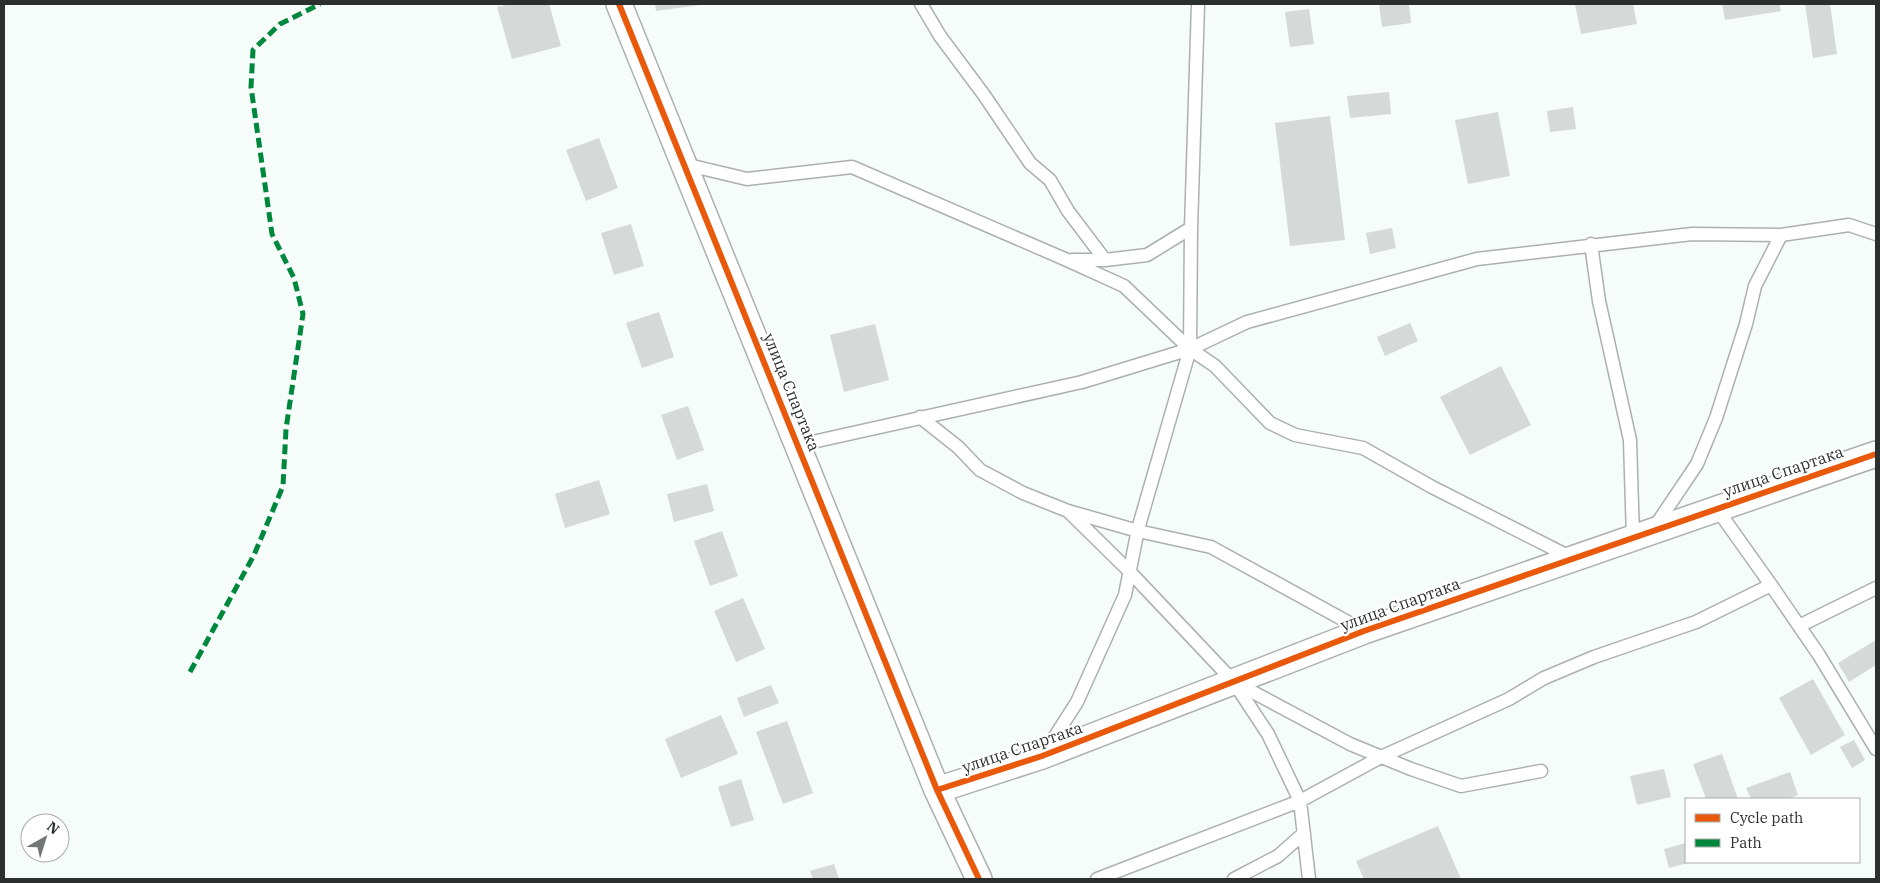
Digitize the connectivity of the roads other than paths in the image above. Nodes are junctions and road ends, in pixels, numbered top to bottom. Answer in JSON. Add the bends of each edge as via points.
{"nodes":[{"id":1,"x":619,"y":4,"type":"edge"},
{"id":2,"x":921,"y":4,"type":"edge"},
{"id":3,"x":1198,"y":4,"type":"edge"},
{"id":4,"x":684,"y":164,"type":"junction"},
{"id":5,"x":1191,"y":228,"type":"junction"},
{"id":6,"x":1876,"y":234,"type":"edge"},
{"id":7,"x":1781,"y":235,"type":"junction"},
{"id":8,"x":1591,"y":244,"type":"junction"},
{"id":9,"x":1066,"y":260,"type":"junction"},
{"id":10,"x":1105,"y":260,"type":"junction"},
{"id":11,"x":1190,"y":349,"type":"junction"},
{"id":12,"x":920,"y":417,"type":"junction"},
{"id":13,"x":799,"y":445,"type":"junction"},
{"id":14,"x":1876,"y":454,"type":"edge"},
{"id":15,"x":1717,"y":509,"type":"junction"},
{"id":16,"x":1068,"y":510,"type":"junction"},
{"id":17,"x":1138,"y":531,"type":"junction"},
{"id":18,"x":1642,"y":535,"type":"junction"},
{"id":19,"x":1574,"y":558,"type":"junction"},
{"id":20,"x":1130,"y":572,"type":"junction"},
{"id":21,"x":1771,"y":585,"type":"junction"},
{"id":22,"x":1876,"y":588,"type":"edge"},
{"id":23,"x":1799,"y":626,"type":"junction"},
{"id":24,"x":1364,"y":631,"type":"junction"},
{"id":25,"x":1234,"y":682,"type":"junction"},
{"id":26,"x":1876,"y":750,"type":"edge"},
{"id":27,"x":1042,"y":756,"type":"junction"},
{"id":28,"x":1381,"y":757,"type":"junction"},
{"id":29,"x":1542,"y":771,"type":"dead end"},
{"id":30,"x":937,"y":790,"type":"junction"},
{"id":31,"x":1300,"y":801,"type":"junction"},
{"id":32,"x":1304,"y":833,"type":"junction"},
{"id":33,"x":979,"y":879,"type":"edge"},
{"id":34,"x":1097,"y":879,"type":"edge"},
{"id":35,"x":1234,"y":879,"type":"edge"},
{"id":36,"x":1309,"y":879,"type":"edge"}],
"edges":[{"from":1,"to":4,"type":"street","name":"улица Спартака"},
{"from":2,"to":10,"type":"lane","via":[[1030,163],[1050,180],[1068,211]]},
{"from":3,"to":5,"type":"lane"},
{"from":4,"to":9,"type":"lane","via":[[747,179],[852,167]]},
{"from":4,"to":13,"type":"street","name":"улица Спартака"},
{"from":5,"to":10,"type":"lane","via":[[1147,255]]},
{"from":5,"to":11,"type":"lane"},
{"from":6,"to":7,"type":"lane","via":[[1850,225]]},
{"from":7,"to":8,"type":"lane","via":[[1692,234]]},
{"from":7,"to":18,"type":"lane","via":[[1755,286],[1716,418],[1697,464]]},
{"from":8,"to":11,"type":"lane","via":[[1477,259],[1247,322]]},
{"from":8,"to":18,"type":"lane","via":[[1599,300],[1630,440]]},
{"from":9,"to":10,"type":"lane"},
{"from":9,"to":11,"type":"lane","via":[[1124,286]]},
{"from":11,"to":12,"type":"lane","via":[[1082,382]]},
{"from":11,"to":17,"type":"lane"},
{"from":11,"to":19,"type":"lane","via":[[1215,366],[1270,423],[1296,435],[1363,448],[1432,487]]},
{"from":12,"to":13,"type":"lane"},
{"from":12,"to":16,"type":"lane","via":[[958,447],[980,470],[1023,493]]},
{"from":13,"to":30,"type":"street","name":"улица Спартака"},
{"from":14,"to":15,"type":"street","name":"улица Спартака"},
{"from":15,"to":18,"type":"street","name":"улица Спартака"},
{"from":15,"to":21,"type":"lane"},
{"from":16,"to":17,"type":"lane"},
{"from":16,"to":20,"type":"lane"},
{"from":17,"to":20,"type":"lane"},
{"from":17,"to":24,"type":"lane","via":[[1211,547]]},
{"from":18,"to":19,"type":"street","name":"улица Спартака"},
{"from":19,"to":24,"type":"street","name":"улица Спартака"},
{"from":20,"to":25,"type":"lane"},
{"from":20,"to":27,"type":"lane","via":[[1125,596],[1077,702]]},
{"from":21,"to":23,"type":"lane"},
{"from":21,"to":28,"type":"lane","via":[[1696,622],[1544,678],[1509,699]]},
{"from":22,"to":23,"type":"lane"},
{"from":23,"to":26,"type":"lane"},
{"from":24,"to":25,"type":"street","name":"улица Спартака"},
{"from":25,"to":27,"type":"street","name":"улица Спартака"},
{"from":25,"to":28,"type":"lane","via":[[1350,744]]},
{"from":25,"to":31,"type":"lane","via":[[1268,734]]},
{"from":27,"to":30,"type":"street","name":"улица Спартака"},
{"from":28,"to":29,"type":"lane","via":[[1461,786]]},
{"from":28,"to":31,"type":"lane"},
{"from":30,"to":33,"type":"street","name":"улица Спартака"},
{"from":31,"to":32,"type":"lane"},
{"from":31,"to":34,"type":"lane"},
{"from":32,"to":35,"type":"lane","via":[[1278,856]]},
{"from":32,"to":36,"type":"lane"}]}
